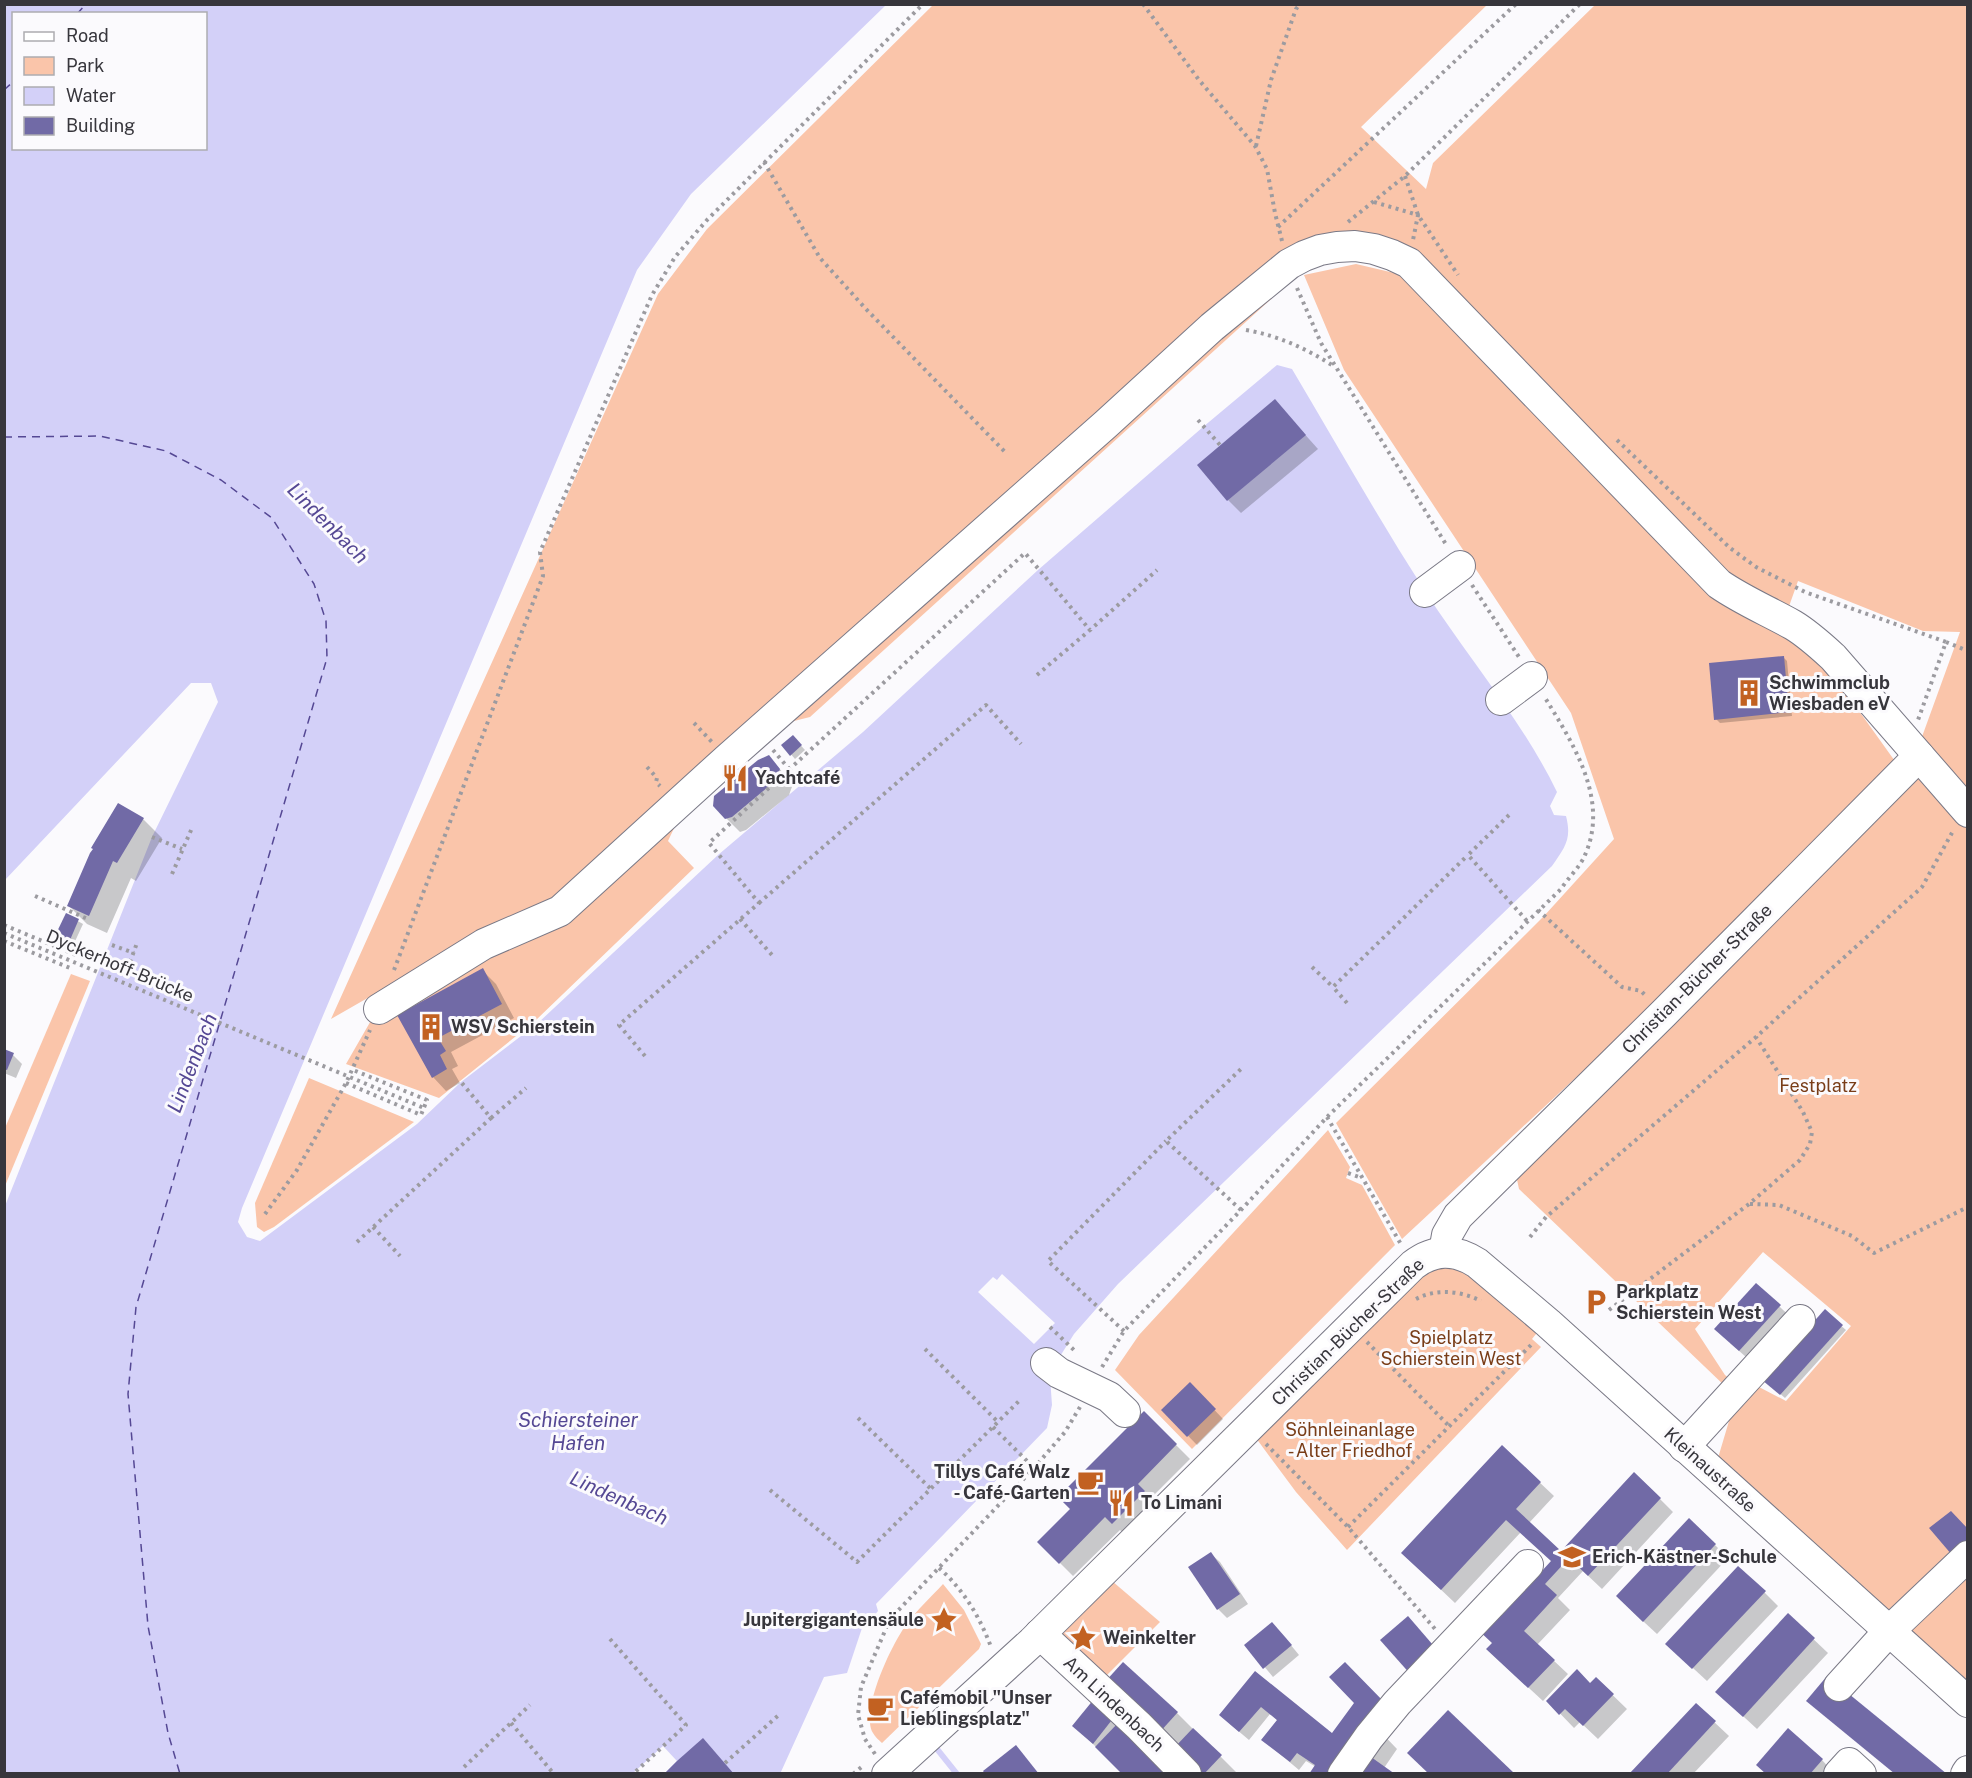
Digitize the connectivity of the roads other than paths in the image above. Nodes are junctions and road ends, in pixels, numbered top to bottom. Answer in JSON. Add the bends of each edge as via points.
{"nodes":[{"id":1,"x":1460,"y":566,"type":"dead end"},
{"id":2,"x":1425,"y":592,"type":"dead end"},
{"id":3,"x":1532,"y":677,"type":"dead end"},
{"id":4,"x":1501,"y":700,"type":"dead end"},
{"id":5,"x":1914,"y":751,"type":"junction"},
{"id":6,"x":1966,"y":811,"type":"edge"},
{"id":7,"x":379,"y":1009,"type":"road end"},
{"id":8,"x":1444,"y":1252,"type":"junction"},
{"id":9,"x":1800,"y":1320,"type":"dead end"},
{"id":10,"x":1046,"y":1363,"type":"dead end"},
{"id":11,"x":1125,"y":1412,"type":"dead end"},
{"id":12,"x":1684,"y":1447,"type":"junction"},
{"id":13,"x":1968,"y":1556,"type":"edge"},
{"id":14,"x":1528,"y":1564,"type":"dead end"},
{"id":15,"x":1888,"y":1632,"type":"junction"},
{"id":16,"x":1045,"y":1639,"type":"junction"},
{"id":17,"x":1839,"y":1686,"type":"dead end"},
{"id":18,"x":1968,"y":1702,"type":"edge"},
{"id":19,"x":881,"y":1764,"type":"edge"},
{"id":20,"x":1186,"y":1773,"type":"edge"},
{"id":21,"x":1342,"y":1773,"type":"edge"},
{"id":22,"x":1839,"y":1773,"type":"edge"},
{"id":23,"x":1861,"y":1773,"type":"edge"}],
"edges":[{"from":1,"to":2,"type":"street"},
{"from":3,"to":4,"type":"street"},
{"from":5,"to":6,"type":"street"},
{"from":5,"to":7,"type":"street","via":[[1813,638],[1719,584],[1408,263],[1374,249],[1337,247],[1288,264],[1212,327],[560,911],[484,944]]},
{"from":5,"to":8,"type":"street","name":"Christian-Bücher-Straße","via":[[1672,1005],[1458,1216],[1446,1235]]},
{"from":8,"to":12,"type":"street","name":"Kleinaustraße","via":[[1456,1252],[1477,1263],[1534,1335]]},
{"from":8,"to":16,"type":"street","name":"Christian-Bücher-Straße","via":[[1413,1265]]},
{"from":9,"to":12,"type":"street"},
{"from":10,"to":11,"type":"street","via":[[1059,1374],[1109,1397]]},
{"from":12,"to":15,"type":"street","name":"Kleinaustraße"},
{"from":13,"to":15,"type":"street"},
{"from":14,"to":21,"type":"street","via":[[1397,1703]]},
{"from":15,"to":17,"type":"street"},
{"from":15,"to":18,"type":"street","name":"Kleinaustraße"},
{"from":16,"to":19,"type":"street","name":"Christian-Bücher-Straße"},
{"from":16,"to":20,"type":"street","name":"Am Lindenbach"},
{"from":22,"to":23,"type":"street","via":[[1849,1763]]}]}
